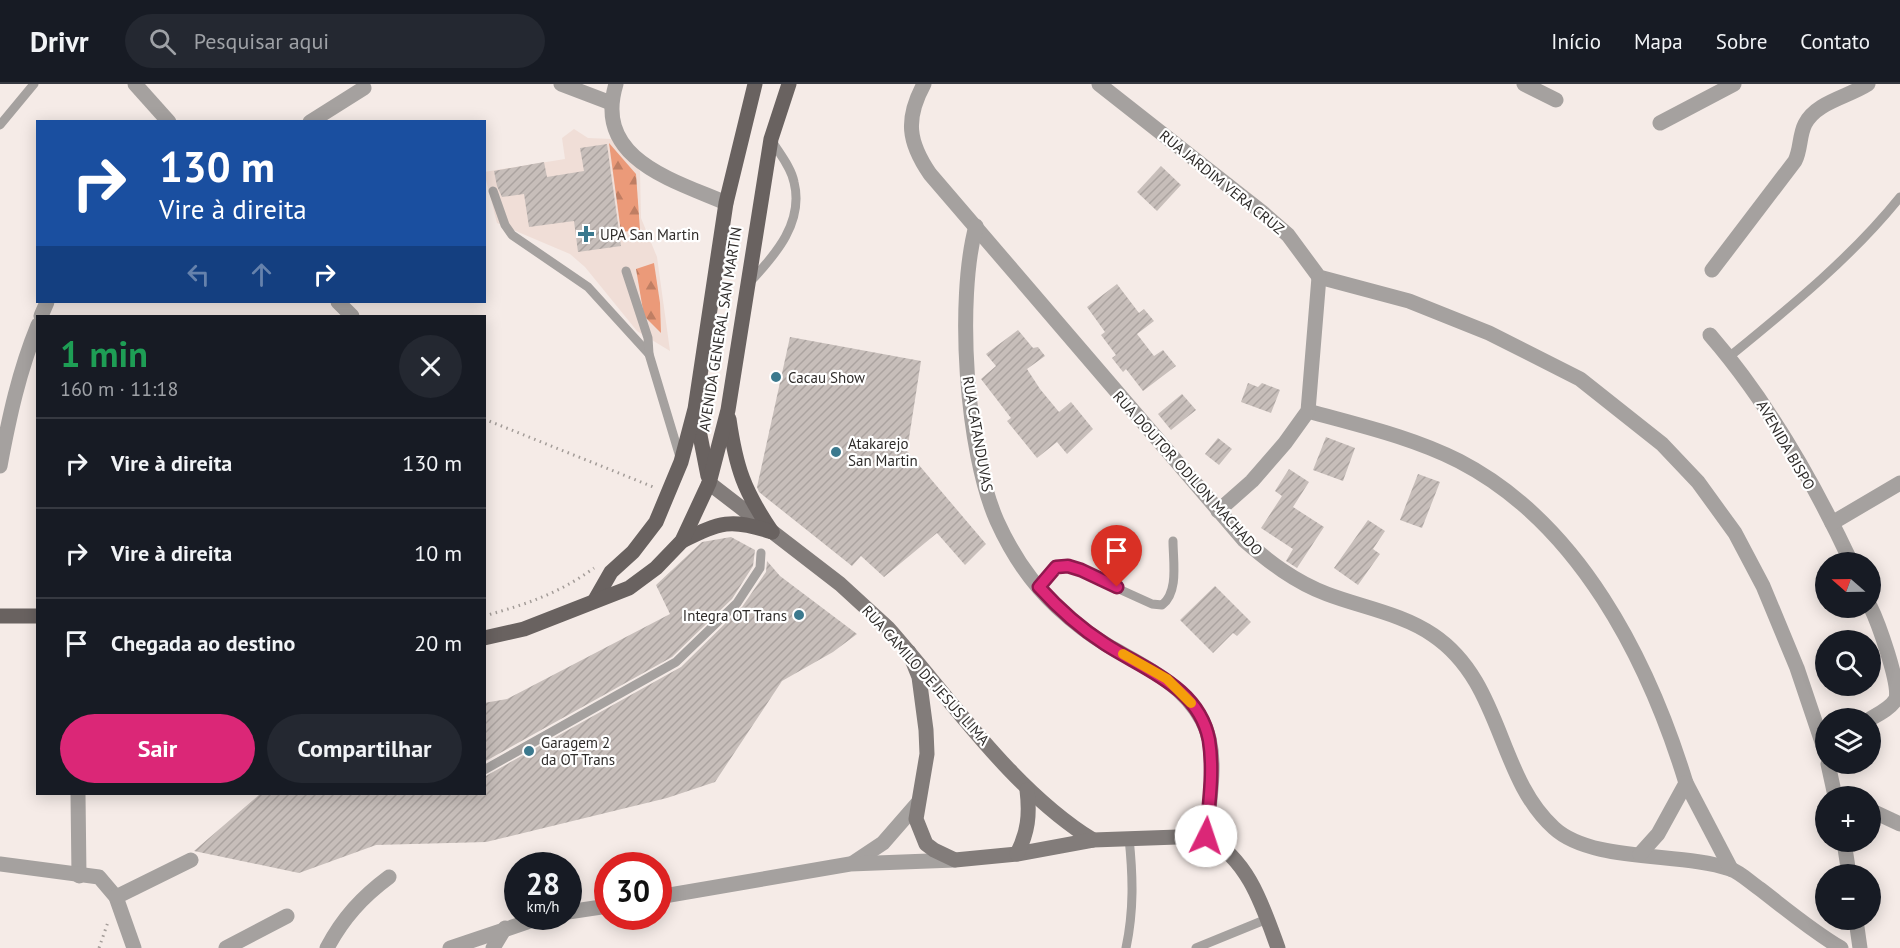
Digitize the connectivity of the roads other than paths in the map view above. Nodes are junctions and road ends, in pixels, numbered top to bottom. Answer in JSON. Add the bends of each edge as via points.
{"nodes":[{"id":1,"x":34,"y":84,"type":"edge"},
{"id":2,"x":135,"y":84,"type":"edge"},
{"id":3,"x":561,"y":84,"type":"edge"},
{"id":4,"x":616,"y":84,"type":"edge"},
{"id":5,"x":755,"y":84,"type":"edge"},
{"id":6,"x":789,"y":84,"type":"edge"},
{"id":7,"x":924,"y":84,"type":"edge"},
{"id":8,"x":1099,"y":84,"type":"edge"},
{"id":9,"x":1524,"y":84,"type":"edge"},
{"id":10,"x":1734,"y":84,"type":"edge"},
{"id":11,"x":1868,"y":84,"type":"edge"},
{"id":12,"x":364,"y":88,"type":"dead end"},
{"id":13,"x":1556,"y":100,"type":"dead end"},
{"id":14,"x":611,"y":103,"type":"junction"},
{"id":15,"x":167,"y":120,"type":"edge"},
{"id":16,"x":313,"y":120,"type":"edge"},
{"id":17,"x":1660,"y":123,"type":"dead end"},
{"id":18,"x":0,"y":125,"type":"edge"},
{"id":19,"x":771,"y":139,"type":"junction"},
{"id":20,"x":493,"y":191,"type":"dead end"},
{"id":21,"x":1900,"y":197,"type":"edge"},
{"id":22,"x":726,"y":203,"type":"junction"},
{"id":23,"x":976,"y":226,"type":"junction"},
{"id":24,"x":1712,"y":270,"type":"dead end"},
{"id":25,"x":626,"y":271,"type":"dead end"},
{"id":26,"x":1319,"y":277,"type":"junction"},
{"id":27,"x":747,"y":285,"type":"junction"},
{"id":28,"x":339,"y":303,"type":"edge"},
{"id":29,"x":351,"y":315,"type":"edge"},
{"id":30,"x":36,"y":330,"type":"edge"},
{"id":31,"x":1710,"y":335,"type":"dead end"},
{"id":32,"x":649,"y":354,"type":"junction"},
{"id":33,"x":1729,"y":357,"type":"junction"},
{"id":34,"x":695,"y":409,"type":"junction"},
{"id":35,"x":728,"y":410,"type":"junction"},
{"id":36,"x":1308,"y":411,"type":"junction"},
{"id":37,"x":681,"y":462,"type":"junction"},
{"id":38,"x":0,"y":466,"type":"edge"},
{"id":39,"x":709,"y":483,"type":"junction"},
{"id":40,"x":1900,"y":483,"type":"edge"},
{"id":41,"x":1218,"y":511,"type":"junction"},
{"id":42,"x":1832,"y":523,"type":"junction"},
{"id":43,"x":772,"y":532,"type":"junction"},
{"id":44,"x":1173,"y":541,"type":"dead end"},
{"id":45,"x":682,"y":542,"type":"junction"},
{"id":46,"x":1846,"y":552,"type":"edge"},
{"id":47,"x":761,"y":553,"type":"dead end"},
{"id":48,"x":1039,"y":587,"type":"junction"},
{"id":49,"x":595,"y":600,"type":"junction"},
{"id":50,"x":0,"y":616,"type":"edge"},
{"id":51,"x":36,"y":616,"type":"edge"},
{"id":52,"x":1875,"y":618,"type":"edge"},
{"id":53,"x":486,"y":638,"type":"edge"},
{"id":54,"x":909,"y":651,"type":"junction"},
{"id":55,"x":1881,"y":711,"type":"edge"},
{"id":56,"x":1815,"y":721,"type":"edge"},
{"id":57,"x":486,"y":769,"type":"edge"},
{"id":58,"x":1686,"y":783,"type":"junction"},
{"id":59,"x":1027,"y":790,"type":"junction"},
{"id":60,"x":78,"y":795,"type":"edge"},
{"id":61,"x":916,"y":804,"type":"junction"},
{"id":62,"x":1881,"y":815,"type":"edge"},
{"id":63,"x":1900,"y":824,"type":"edge"},
{"id":64,"x":1206,"y":836,"type":"junction"},
{"id":65,"x":1129,"y":838,"type":"junction"},
{"id":66,"x":1093,"y":840,"type":"junction"},
{"id":67,"x":1017,"y":854,"type":"junction"},
{"id":68,"x":1640,"y":854,"type":"junction"},
{"id":69,"x":191,"y":860,"type":"dead end"},
{"id":70,"x":955,"y":860,"type":"junction"},
{"id":71,"x":0,"y":864,"type":"edge"},
{"id":72,"x":850,"y":864,"type":"junction"},
{"id":73,"x":1731,"y":869,"type":"junction"},
{"id":74,"x":79,"y":876,"type":"junction"},
{"id":75,"x":389,"y":877,"type":"dead end"},
{"id":76,"x":110,"y":889,"type":"junction"},
{"id":77,"x":672,"y":895,"type":"edge"},
{"id":78,"x":287,"y":916,"type":"dead end"},
{"id":79,"x":1267,"y":919,"type":"junction"},
{"id":80,"x":504,"y":928,"type":"edge"},
{"id":81,"x":504,"y":930,"type":"edge"},
{"id":82,"x":1857,"y":930,"type":"edge"},
{"id":83,"x":134,"y":948,"type":"edge"},
{"id":84,"x":226,"y":948,"type":"edge"},
{"id":85,"x":327,"y":948,"type":"edge"},
{"id":86,"x":450,"y":948,"type":"edge"},
{"id":87,"x":493,"y":948,"type":"edge"},
{"id":88,"x":1126,"y":948,"type":"edge"},
{"id":89,"x":1196,"y":948,"type":"edge"},
{"id":90,"x":1278,"y":948,"type":"edge"},
{"id":91,"x":1840,"y":948,"type":"edge"},
{"id":92,"x":1860,"y":948,"type":"edge"}],
"edges":[{"from":1,"to":18,"type":"lane"},
{"from":2,"to":15,"type":"street"},
{"from":3,"to":14,"type":"street"},
{"from":4,"to":14,"type":"street"},
{"from":5,"to":22,"type":"main road","name":"AVENIDA GENERAL SAN MARTIN"},
{"from":6,"to":19,"type":"main road","name":"AVENIDA GENERAL SAN MARTIN"},
{"from":7,"to":23,"type":"street","name":"RUA DOUTOR ODILON MACHADO","via":[[911,119],[912,140],[930,174]]},
{"from":8,"to":26,"type":"street","name":"RUA JARDIM VERA CRUZ","via":[[1263,213],[1288,235]]},
{"from":9,"to":13,"type":"street"},
{"from":10,"to":17,"type":"street"},
{"from":11,"to":24,"type":"street","via":[[1814,112],[1802,130],[1795,160]]},
{"from":12,"to":16,"type":"street"},
{"from":14,"to":22,"type":"street","via":[[615,132],[637,160]]},
{"from":19,"to":27,"type":"main road","name":"AVENIDA GENERAL SAN MARTIN"},
{"from":19,"to":27,"type":"lane","via":[[794,182],[795,196],[785,241]]},
{"from":20,"to":32,"type":"lane","via":[[512,236],[588,287]]},
{"from":21,"to":33,"type":"lane","via":[[1876,227],[1807,292]]},
{"from":22,"to":34,"type":"main road","name":"AVENIDA GENERAL SAN MARTIN"},
{"from":23,"to":41,"type":"street","name":"RUA DOUTOR ODILON MACHADO"},
{"from":23,"to":48,"type":"street","name":"RUA CATANDUVAS","via":[[968,270],[966,318],[974,430],[985,488],[996,520]]},
{"from":25,"to":32,"type":"lane","via":[[648,338]]},
{"from":26,"to":36,"type":"street"},
{"from":26,"to":56,"type":"street","via":[[1409,301],[1489,333],[1580,379],[1662,444],[1698,482],[1735,533],[1763,586]]},
{"from":27,"to":35,"type":"main road","name":"AVENIDA GENERAL SAN MARTIN"},
{"from":28,"to":29,"type":"street"},
{"from":30,"to":38,"type":"street","via":[[22,366]]},
{"from":31,"to":33,"type":"street","name":"AVENIDA BISPO"},
{"from":32,"to":37,"type":"lane"},
{"from":33,"to":42,"type":"street","name":"AVENIDA BISPO","via":[[1766,406]]},
{"from":34,"to":37,"type":"main road","name":"AVENIDA GENERAL SAN MARTIN"},
{"from":34,"to":39,"type":"main road"},
{"from":35,"to":39,"type":"main road","name":"AVENIDA GENERAL SAN MARTIN"},
{"from":35,"to":43,"type":"main road","via":[[734,456],[743,484]]},
{"from":36,"to":41,"type":"street","via":[[1252,481]]},
{"from":36,"to":58,"type":"street","via":[[1459,461],[1512,496],[1558,537],[1593,584],[1623,635],[1667,727]]},
{"from":37,"to":49,"type":"main road","name":"AVENIDA GENERAL SAN MARTIN","via":[[656,522],[611,572]]},
{"from":39,"to":43,"type":"main road","name":"RUA CAMILO DE JESUS LIMA"},
{"from":39,"to":45,"type":"main road","name":"AVENIDA GENERAL SAN MARTIN"},
{"from":40,"to":42,"type":"street"},
{"from":41,"to":68,"type":"street","name":"RUA DOUTOR ODILON MACHADO","via":[[1266,560],[1296,580],[1431,633],[1454,651],[1484,696],[1538,814],[1557,831],[1580,843]]},
{"from":42,"to":46,"type":"street","name":"AVENIDA BISPO"},
{"from":43,"to":45,"type":"main road","via":[[744,522],[726,524]]},
{"from":43,"to":54,"type":"main road","name":"RUA CAMILO DE JESUS LIMA","via":[[864,604]]},
{"from":44,"to":48,"type":"lane","via":[[1173,590],[1162,605],[1068,566],[1056,567]]},
{"from":45,"to":49,"type":"main road","name":"AVENIDA GENERAL SAN MARTIN","via":[[629,588]]},
{"from":47,"to":57,"type":"lane","via":[[760,568],[737,603],[676,662]]},
{"from":48,"to":64,"type":"street","name":"RUA CATANDUVAS","via":[[1056,606],[1104,643],[1167,679],[1192,704],[1203,722],[1210,752]]},
{"from":49,"to":53,"type":"main road","name":"AVENIDA GENERAL SAN MARTIN","via":[[524,629]]},
{"from":50,"to":51,"type":"main road"},
{"from":52,"to":55,"type":"street","via":[[1898,689],[1893,703]]},
{"from":54,"to":59,"type":"main road","name":"RUA CAMILO DE JESUS LIMA"},
{"from":54,"to":61,"type":"main road","via":[[919,677],[926,730],[923,783]]},
{"from":58,"to":68,"type":"street","via":[[1658,834]]},
{"from":58,"to":73,"type":"street"},
{"from":59,"to":66,"type":"main road","name":"RUA CAMILO DE JESUS LIMA","via":[[1068,825]]},
{"from":59,"to":67,"type":"main road","via":[[1030,813],[1026,836]]},
{"from":60,"to":74,"type":"street"},
{"from":61,"to":70,"type":"main road","via":[[919,831],[926,844]]},
{"from":61,"to":72,"type":"street","via":[[883,843]]},
{"from":62,"to":63,"type":"street"},
{"from":64,"to":65,"type":"main road"},
{"from":64,"to":79,"type":"main road","via":[[1238,860]]},
{"from":65,"to":66,"type":"main road"},
{"from":65,"to":88,"type":"lane","via":[[1134,888]]},
{"from":66,"to":67,"type":"main road"},
{"from":67,"to":70,"type":"main road"},
{"from":68,"to":73,"type":"street","name":"RUA DOUTOR ODILON MACHADO"},
{"from":69,"to":76,"type":"street"},
{"from":70,"to":72,"type":"street"},
{"from":71,"to":74,"type":"street"},
{"from":72,"to":77,"type":"street"},
{"from":73,"to":91,"type":"street","name":"RUA DOUTOR ODILON MACHADO"},
{"from":74,"to":76,"type":"street","via":[[94,875]]},
{"from":75,"to":85,"type":"street","via":[[348,914]]},
{"from":76,"to":83,"type":"street"},
{"from":78,"to":84,"type":"street"},
{"from":79,"to":89,"type":"lane"},
{"from":79,"to":90,"type":"main road"},
{"from":80,"to":86,"type":"street"},
{"from":81,"to":87,"type":"street"},
{"from":82,"to":92,"type":"street"}]}
